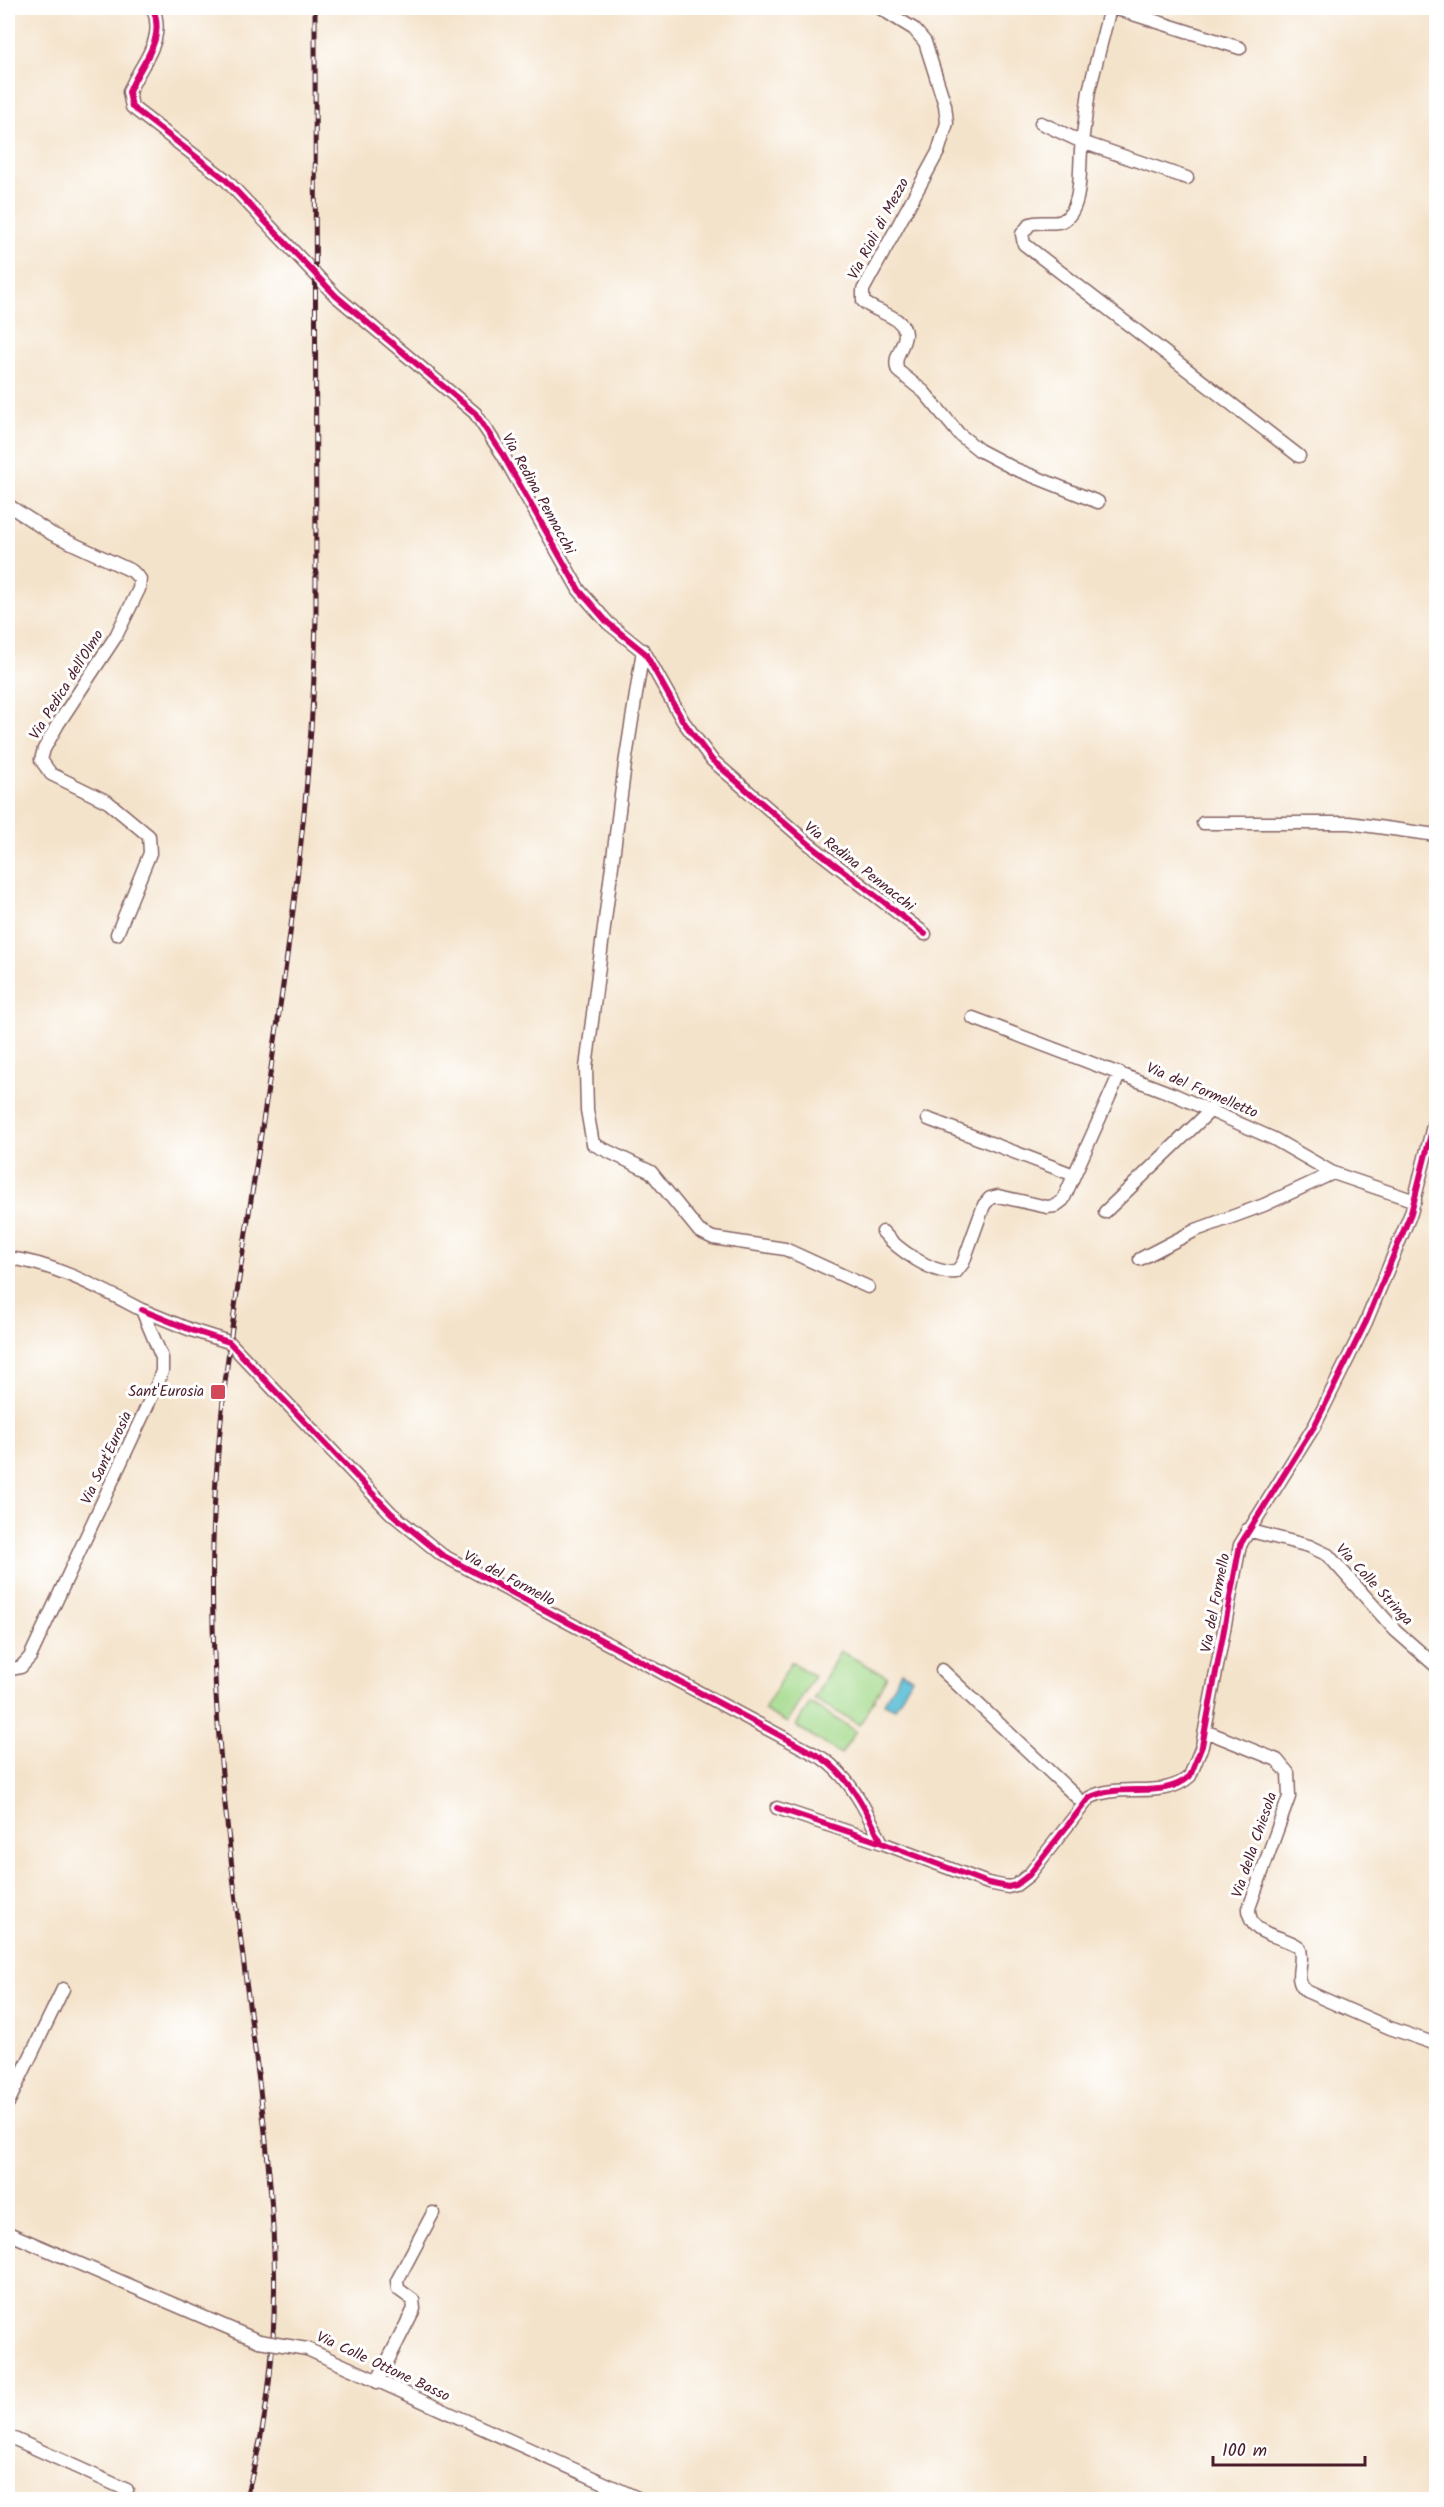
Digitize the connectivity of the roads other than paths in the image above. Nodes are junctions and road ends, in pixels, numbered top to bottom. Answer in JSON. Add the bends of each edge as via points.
{"nodes":[{"id":1,"x":153,"y":8,"type":"edge"},
{"id":2,"x":880,"y":8,"type":"edge"},
{"id":3,"x":1112,"y":8,"type":"edge"},
{"id":4,"x":1240,"y":48,"type":"dead end"},
{"id":5,"x":1041,"y":123,"type":"dead end"},
{"id":6,"x":1082,"y":142,"type":"junction"},
{"id":7,"x":1187,"y":178,"type":"dead end"},
{"id":8,"x":1299,"y":456,"type":"dead end"},
{"id":9,"x":1098,"y":502,"type":"dead end"},
{"id":10,"x":8,"y":505,"type":"edge"},
{"id":11,"x":643,"y":650,"type":"junction"},
{"id":12,"x":1203,"y":823,"type":"dead end"},
{"id":13,"x":1437,"y":835,"type":"edge"},
{"id":14,"x":117,"y":934,"type":"dead end"},
{"id":15,"x":925,"y":934,"type":"dead end"},
{"id":16,"x":973,"y":1018,"type":"dead end"},
{"id":17,"x":1120,"y":1073,"type":"junction"},
{"id":18,"x":1210,"y":1110,"type":"junction"},
{"id":19,"x":1437,"y":1114,"type":"edge"},
{"id":20,"x":928,"y":1119,"type":"dead end"},
{"id":21,"x":1333,"y":1173,"type":"junction"},
{"id":22,"x":1074,"y":1175,"type":"junction"},
{"id":23,"x":1415,"y":1201,"type":"junction"},
{"id":24,"x":1105,"y":1212,"type":"dead end"},
{"id":25,"x":883,"y":1232,"type":"dead end"},
{"id":26,"x":8,"y":1258,"type":"edge"},
{"id":27,"x":1140,"y":1259,"type":"dead end"},
{"id":28,"x":868,"y":1287,"type":"dead end"},
{"id":29,"x":142,"y":1310,"type":"junction"},
{"id":30,"x":1247,"y":1530,"type":"junction"},
{"id":31,"x":1437,"y":1666,"type":"edge"},
{"id":32,"x":8,"y":1670,"type":"edge"},
{"id":33,"x":942,"y":1670,"type":"dead end"},
{"id":34,"x":1205,"y":1731,"type":"junction"},
{"id":35,"x":1083,"y":1803,"type":"junction"},
{"id":36,"x":777,"y":1808,"type":"dead end"},
{"id":37,"x":882,"y":1843,"type":"junction"},
{"id":38,"x":63,"y":1989,"type":"dead end"},
{"id":39,"x":1437,"y":2044,"type":"edge"},
{"id":40,"x":8,"y":2103,"type":"edge"},
{"id":41,"x":433,"y":2213,"type":"dead end"},
{"id":42,"x":8,"y":2233,"type":"edge"},
{"id":43,"x":377,"y":2382,"type":"junction"},
{"id":44,"x":8,"y":2436,"type":"edge"},
{"id":45,"x":127,"y":2490,"type":"dead end"},
{"id":46,"x":642,"y":2499,"type":"edge"}],
"edges":[{"from":1,"to":11,"type":"street","name":"Via Redina Pennacchi","via":[[157,35],[129,92],[132,107],[228,182],[336,296],[475,413],[495,441],[579,590],[604,619]]},
{"from":2,"to":9,"type":"street","name":"Via Rioli di Mezzo","via":[[910,26],[925,42],[947,123],[939,149],[862,290],[863,301],[903,327],[904,338],[896,361],[898,371],[927,395],[964,438],[1002,463]]},
{"from":3,"to":4,"type":"street"},
{"from":3,"to":6,"type":"street","via":[[1089,91]]},
{"from":5,"to":6,"type":"street"},
{"from":6,"to":7,"type":"street"},
{"from":6,"to":8,"type":"street","via":[[1077,196],[1071,213],[1060,222],[1027,226],[1022,234],[1024,244]]},
{"from":10,"to":14,"type":"street","name":"Via Pedica dell'Olmo","via":[[52,534],[132,571],[140,579],[116,636],[63,716],[41,758],[48,772],[108,802],[149,836],[150,853]]},
{"from":11,"to":15,"type":"street","name":"Via Redina Pennacchi","via":[[683,721],[721,769],[815,849]]},
{"from":11,"to":28,"type":"street","via":[[586,1068],[590,1137],[601,1149],[651,1172],[703,1234],[785,1250]]},
{"from":12,"to":13,"type":"street","via":[[1348,822]]},
{"from":16,"to":17,"type":"street","name":"Via del Formelletto"},
{"from":17,"to":18,"type":"street","name":"Via del Formelletto"},
{"from":17,"to":22,"type":"street"},
{"from":18,"to":21,"type":"street","name":"Via del Formelletto","via":[[1274,1139]]},
{"from":18,"to":24,"type":"street"},
{"from":19,"to":23,"type":"street","name":"Via del Formello"},
{"from":20,"to":22,"type":"street"},
{"from":21,"to":23,"type":"street","name":"Via del Formelletto"},
{"from":21,"to":27,"type":"street","via":[[1257,1208],[1196,1230]]},
{"from":22,"to":25,"type":"street","via":[[1063,1200],[1052,1207],[996,1195],[987,1199],[956,1272],[907,1255]]},
{"from":23,"to":30,"type":"street","name":"Via del Formello","via":[[1389,1270],[1321,1413]]},
{"from":26,"to":29,"type":"street","via":[[62,1274]]},
{"from":29,"to":32,"type":"street","name":"Via Sant'Eurosia","via":[[162,1356],[161,1377],[29,1659],[21,1667]]},
{"from":29,"to":37,"type":"street","name":"Via del Formello","via":[[232,1344],[391,1514],[441,1555],[822,1758],[841,1774],[856,1795]]},
{"from":30,"to":31,"type":"street","name":"Via Colle Stringa","via":[[1328,1555],[1395,1630]]},
{"from":30,"to":34,"type":"street","name":"Via del Formello","via":[[1234,1566]]},
{"from":33,"to":35,"type":"street"},
{"from":34,"to":35,"type":"street","name":"Via del Formello","via":[[1196,1767],[1185,1780],[1166,1788],[1098,1794]]},
{"from":34,"to":39,"type":"street","name":"Via della Chiesola","via":[[1276,1760],[1288,1773],[1289,1797],[1250,1908],[1254,1925],[1299,1947],[1298,1977],[1306,1991]]},
{"from":35,"to":37,"type":"street","via":[[1036,1867],[1024,1881],[1012,1887],[988,1883]]},
{"from":36,"to":37,"type":"street"},
{"from":38,"to":40,"type":"street"},
{"from":41,"to":43,"type":"street","via":[[397,2281],[398,2289],[413,2300],[414,2309]]},
{"from":42,"to":43,"type":"street","name":"Via Colle Ottone Basso","bridge":true,"via":[[259,2341],[307,2349]]},
{"from":43,"to":46,"type":"street","name":"Via Colle Ottone Basso"},
{"from":44,"to":45,"type":"street"}]}
